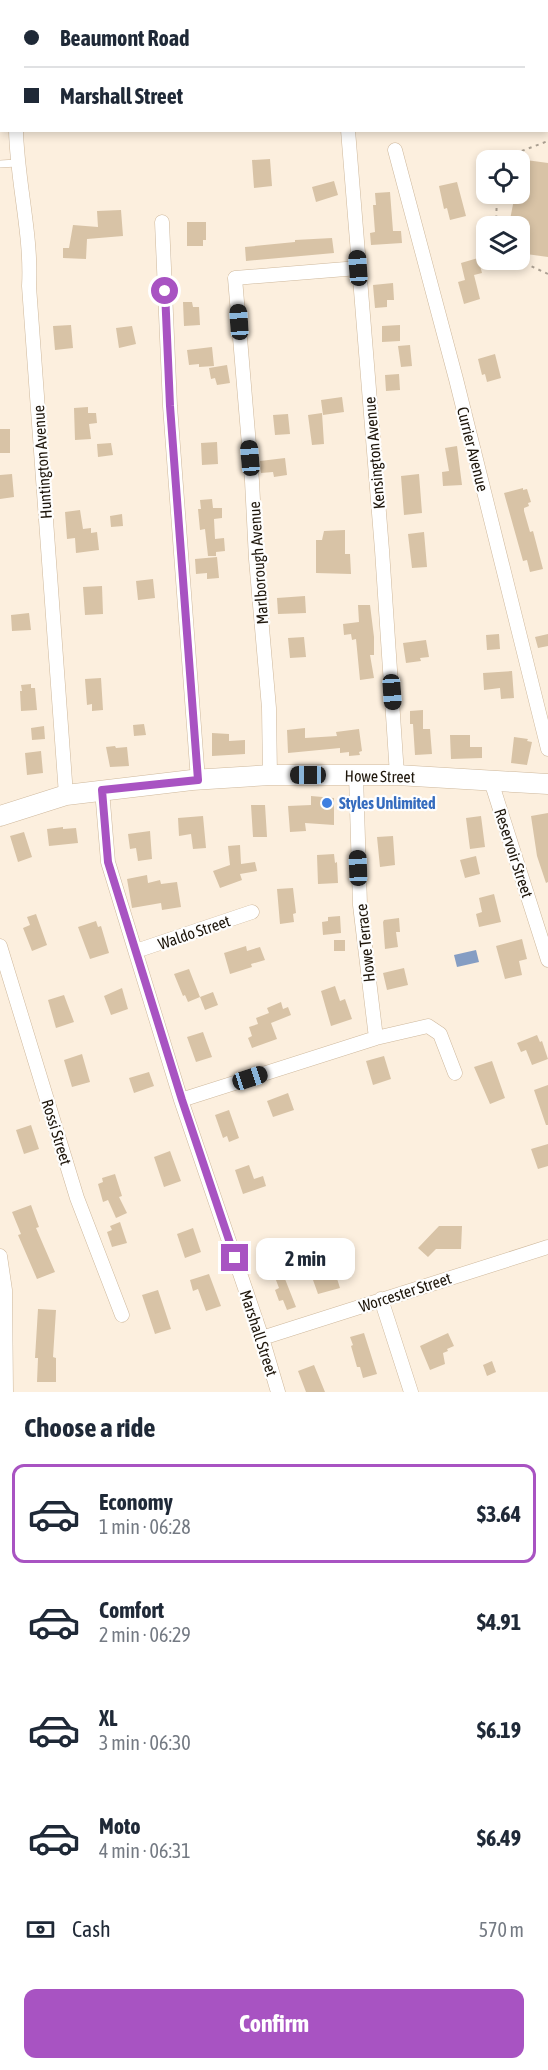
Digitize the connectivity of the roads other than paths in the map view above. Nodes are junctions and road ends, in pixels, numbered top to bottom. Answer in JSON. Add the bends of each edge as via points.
{"nodes":[{"id":1,"x":16,"y":132,"type":"edge"},
{"id":2,"x":348,"y":132,"type":"edge"},
{"id":3,"x":394,"y":150,"type":"dead end"},
{"id":4,"x":17,"y":163,"type":"junction"},
{"id":5,"x":0,"y":164,"type":"edge"},
{"id":6,"x":162,"y":222,"type":"dead end"},
{"id":7,"x":358,"y":268,"type":"junction"},
{"id":8,"x":548,"y":749,"type":"edge"},
{"id":9,"x":270,"y":775,"type":"junction"},
{"id":10,"x":356,"y":775,"type":"junction"},
{"id":11,"x":398,"y":775,"type":"junction"},
{"id":12,"x":198,"y":780,"type":"junction"},
{"id":13,"x":491,"y":781,"type":"junction"},
{"id":14,"x":548,"y":784,"type":"edge"},
{"id":15,"x":102,"y":790,"type":"junction"},
{"id":16,"x":66,"y":795,"type":"junction"},
{"id":17,"x":0,"y":816,"type":"edge"},
{"id":18,"x":252,"y":912,"type":"dead end"},
{"id":19,"x":0,"y":946,"type":"edge"},
{"id":20,"x":136,"y":951,"type":"junction"},
{"id":21,"x":548,"y":960,"type":"edge"},
{"id":22,"x":376,"y":1038,"type":"junction"},
{"id":23,"x":455,"y":1072,"type":"dead end"},
{"id":24,"x":182,"y":1100,"type":"junction"},
{"id":25,"x":548,"y":1247,"type":"edge"},
{"id":26,"x":0,"y":1256,"type":"edge"},
{"id":27,"x":381,"y":1299,"type":"junction"},
{"id":28,"x":122,"y":1315,"type":"dead end"},
{"id":29,"x":262,"y":1338,"type":"junction"},
{"id":30,"x":6,"y":1392,"type":"edge"},
{"id":31,"x":278,"y":1392,"type":"edge"},
{"id":32,"x":411,"y":1392,"type":"edge"}],
"edges":[{"from":1,"to":4,"type":"street","name":"Huntington Avenue"},
{"from":2,"to":7,"type":"street","name":"Kensington Avenue"},
{"from":3,"to":8,"type":"street","name":"Currier Avenue","via":[[456,379]]},
{"from":4,"to":5,"type":"lane"},
{"from":4,"to":16,"type":"street","name":"Huntington Avenue","via":[[30,268]]},
{"from":6,"to":12,"type":"street","via":[[170,406]]},
{"from":7,"to":9,"type":"street","name":"Marlborough Avenue","via":[[235,278],[269,708]]},
{"from":7,"to":11,"type":"street","name":"Kensington Avenue"},
{"from":9,"to":10,"type":"main road","name":"Howe Street"},
{"from":9,"to":12,"type":"main road","name":"Howe Street"},
{"from":10,"to":11,"type":"main road","name":"Howe Street"},
{"from":10,"to":22,"type":"street","name":"Howe Terrace","via":[[360,905]]},
{"from":11,"to":13,"type":"main road","name":"Howe Street"},
{"from":12,"to":15,"type":"main road","name":"Howe Street"},
{"from":13,"to":14,"type":"main road","name":"Howe Street"},
{"from":13,"to":21,"type":"street","name":"Reservoir Street"},
{"from":15,"to":16,"type":"main road","name":"Howe Street"},
{"from":15,"to":20,"type":"street","name":"Marshall Street","via":[[108,862]]},
{"from":16,"to":17,"type":"main road","name":"Howe Street"},
{"from":18,"to":20,"type":"street","name":"Waldo Street"},
{"from":19,"to":28,"type":"street","name":"Rossi Street","via":[[77,1198]]},
{"from":20,"to":24,"type":"street","name":"Marshall Street"},
{"from":22,"to":23,"type":"street","via":[[428,1026],[440,1034]]},
{"from":22,"to":24,"type":"street"},
{"from":24,"to":29,"type":"street","name":"Marshall Street"},
{"from":25,"to":27,"type":"street","name":"Worcester Street"},
{"from":26,"to":30,"type":"street","via":[[5,1290]]},
{"from":27,"to":29,"type":"street","name":"Worcester Street"},
{"from":27,"to":32,"type":"street"},
{"from":29,"to":31,"type":"street","name":"Marshall Street"}]}
